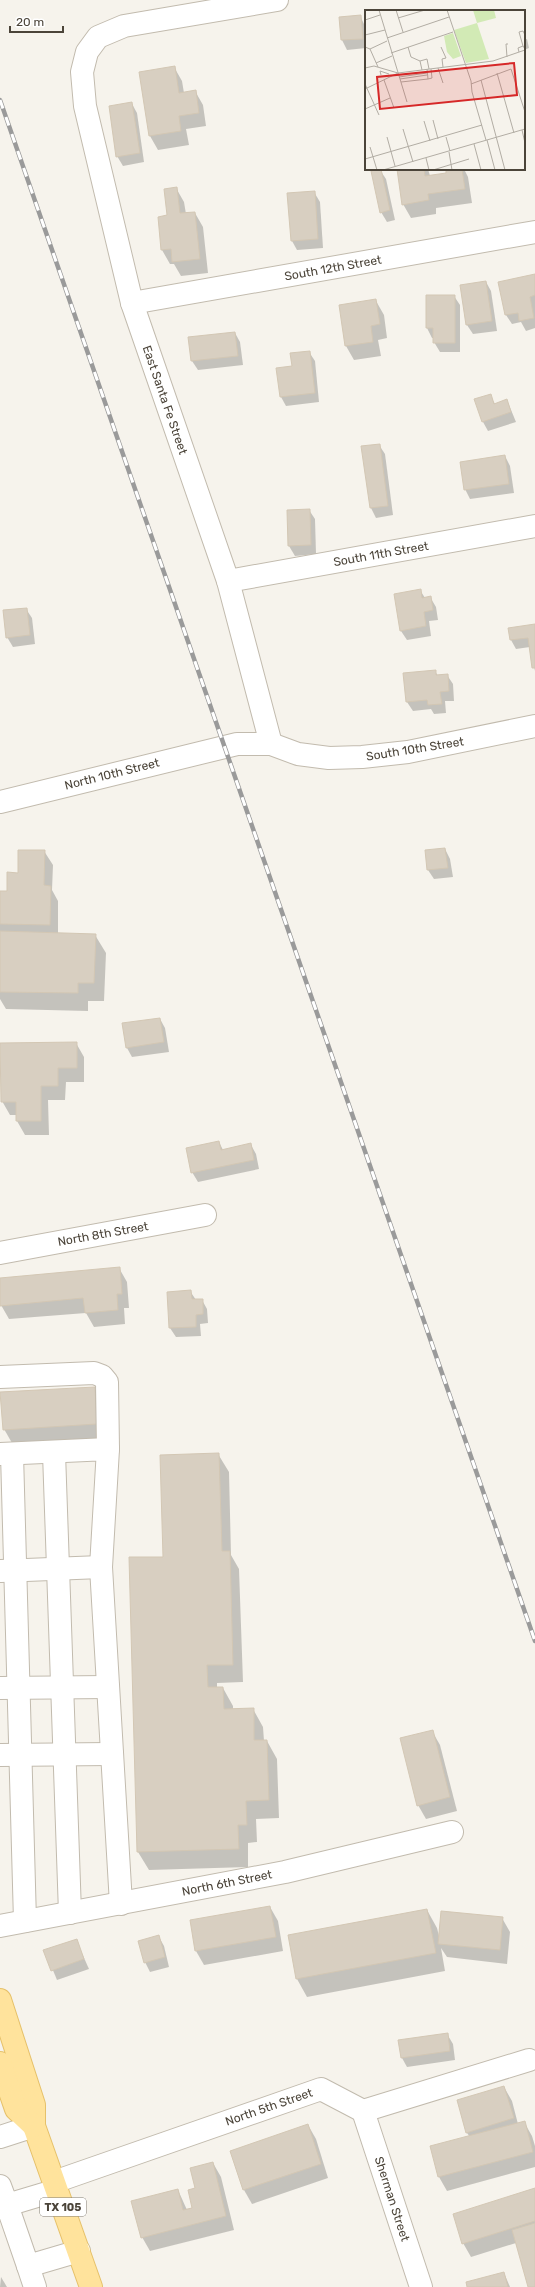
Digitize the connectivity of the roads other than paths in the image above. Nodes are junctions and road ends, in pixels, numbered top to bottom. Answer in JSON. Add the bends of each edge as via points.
{"nodes":[{"id":1,"x":278,"y":0,"type":"edge"},
{"id":2,"x":535,"y":232,"type":"edge"},
{"id":3,"x":132,"y":303,"type":"junction"},
{"id":4,"x":535,"y":526,"type":"edge"},
{"id":5,"x":228,"y":581,"type":"junction"},
{"id":6,"x":535,"y":726,"type":"edge"},
{"id":7,"x":271,"y":744,"type":"junction"},
{"id":8,"x":223,"y":746,"type":"joint"},
{"id":9,"x":0,"y":802,"type":"edge"},
{"id":10,"x":206,"y":1215,"type":"dead end"},
{"id":11,"x":0,"y":1253,"type":"edge"},
{"id":12,"x":0,"y":1377,"type":"edge"},
{"id":13,"x":108,"y":1449,"type":"junction"},
{"id":14,"x":54,"y":1453,"type":"junction"},
{"id":15,"x":6,"y":1454,"type":"edge"},
{"id":16,"x":101,"y":1567,"type":"junction"},
{"id":17,"x":58,"y":1569,"type":"junction"},
{"id":18,"x":8,"y":1571,"type":"edge"},
{"id":19,"x":108,"y":1686,"type":"junction"},
{"id":20,"x":9,"y":1687,"type":"edge"},
{"id":21,"x":62,"y":1687,"type":"junction"},
{"id":22,"x":112,"y":1754,"type":"junction"},
{"id":23,"x":10,"y":1755,"type":"edge"},
{"id":24,"x":64,"y":1755,"type":"junction"},
{"id":25,"x":452,"y":1832,"type":"dead end"},
{"id":26,"x":121,"y":1904,"type":"junction"},
{"id":27,"x":70,"y":1913,"type":"junction"},
{"id":28,"x":25,"y":1921,"type":"junction"},
{"id":29,"x":0,"y":1926,"type":"edge"},
{"id":30,"x":0,"y":2000,"type":"edge"},
{"id":31,"x":529,"y":2060,"type":"dead end"},
{"id":32,"x":0,"y":2063,"type":"edge"},
{"id":33,"x":363,"y":2111,"type":"junction"},
{"id":34,"x":34,"y":2126,"type":"junction"},
{"id":35,"x":0,"y":2138,"type":"edge"},
{"id":36,"x":55,"y":2186,"type":"junction"},
{"id":37,"x":2,"y":2200,"type":"edge"},
{"id":38,"x":78,"y":2251,"type":"junction"},
{"id":39,"x":28,"y":2266,"type":"junction"},
{"id":40,"x":34,"y":2287,"type":"edge"},
{"id":41,"x":91,"y":2287,"type":"edge"},
{"id":42,"x":421,"y":2287,"type":"edge"}],
"edges":[{"from":1,"to":3,"type":"street","name":"East Santa Fe Street","via":[[124,26],[98,37],[87,52],[82,72],[85,106]]},
{"from":2,"to":3,"type":"street","name":"South 12th Street"},
{"from":3,"to":5,"type":"street","name":"East Santa Fe Street"},
{"from":4,"to":5,"type":"street","name":"South 11th Street"},
{"from":5,"to":7,"type":"street","name":"East Santa Fe Street"},
{"from":6,"to":7,"type":"street","name":"South 10th Street","via":[[408,752],[362,757],[329,758],[298,754]]},
{"from":7,"to":8,"type":"street","name":"South 10th Street"},
{"from":8,"to":9,"type":"street","name":"North 10th Street"},
{"from":10,"to":11,"type":"street","name":"North 8th Street"},
{"from":12,"to":13,"type":"street","via":[[94,1373],[102,1376],[107,1382]]},
{"from":13,"to":14,"type":"street"},
{"from":13,"to":16,"type":"street"},
{"from":14,"to":15,"type":"street"},
{"from":14,"to":17,"type":"street"},
{"from":15,"to":18,"type":"street"},
{"from":16,"to":17,"type":"street"},
{"from":16,"to":19,"type":"street"},
{"from":17,"to":18,"type":"street"},
{"from":17,"to":21,"type":"street"},
{"from":18,"to":20,"type":"street"},
{"from":19,"to":21,"type":"street"},
{"from":19,"to":22,"type":"street"},
{"from":20,"to":21,"type":"street"},
{"from":20,"to":23,"type":"street"},
{"from":21,"to":24,"type":"street"},
{"from":22,"to":24,"type":"street"},
{"from":22,"to":26,"type":"street"},
{"from":23,"to":24,"type":"street"},
{"from":23,"to":28,"type":"street"},
{"from":24,"to":27,"type":"street"},
{"from":25,"to":26,"type":"street","name":"North 6th Street","via":[[284,1872]]},
{"from":26,"to":27,"type":"street","name":"North 6th Street"},
{"from":27,"to":28,"type":"street","name":"North 6th Street"},
{"from":28,"to":29,"type":"street","name":"North 6th Street"},
{"from":30,"to":34,"type":"main road","number":"TX 105","via":[[34,2105]]},
{"from":31,"to":33,"type":"street"},
{"from":32,"to":34,"type":"main road","via":[[16,2109]]},
{"from":33,"to":36,"type":"street","name":"North 5th Street","via":[[322,2089]]},
{"from":33,"to":42,"type":"street","name":"Sherman Street"},
{"from":34,"to":35,"type":"street"},
{"from":34,"to":36,"type":"main road","number":"TX 105"},
{"from":36,"to":37,"type":"street","name":"North 5th Street"},
{"from":36,"to":38,"type":"main road","number":"TX 105"},
{"from":37,"to":39,"type":"street"},
{"from":38,"to":39,"type":"street"},
{"from":38,"to":41,"type":"main road","number":"TX 105"},
{"from":39,"to":40,"type":"street"}]}
